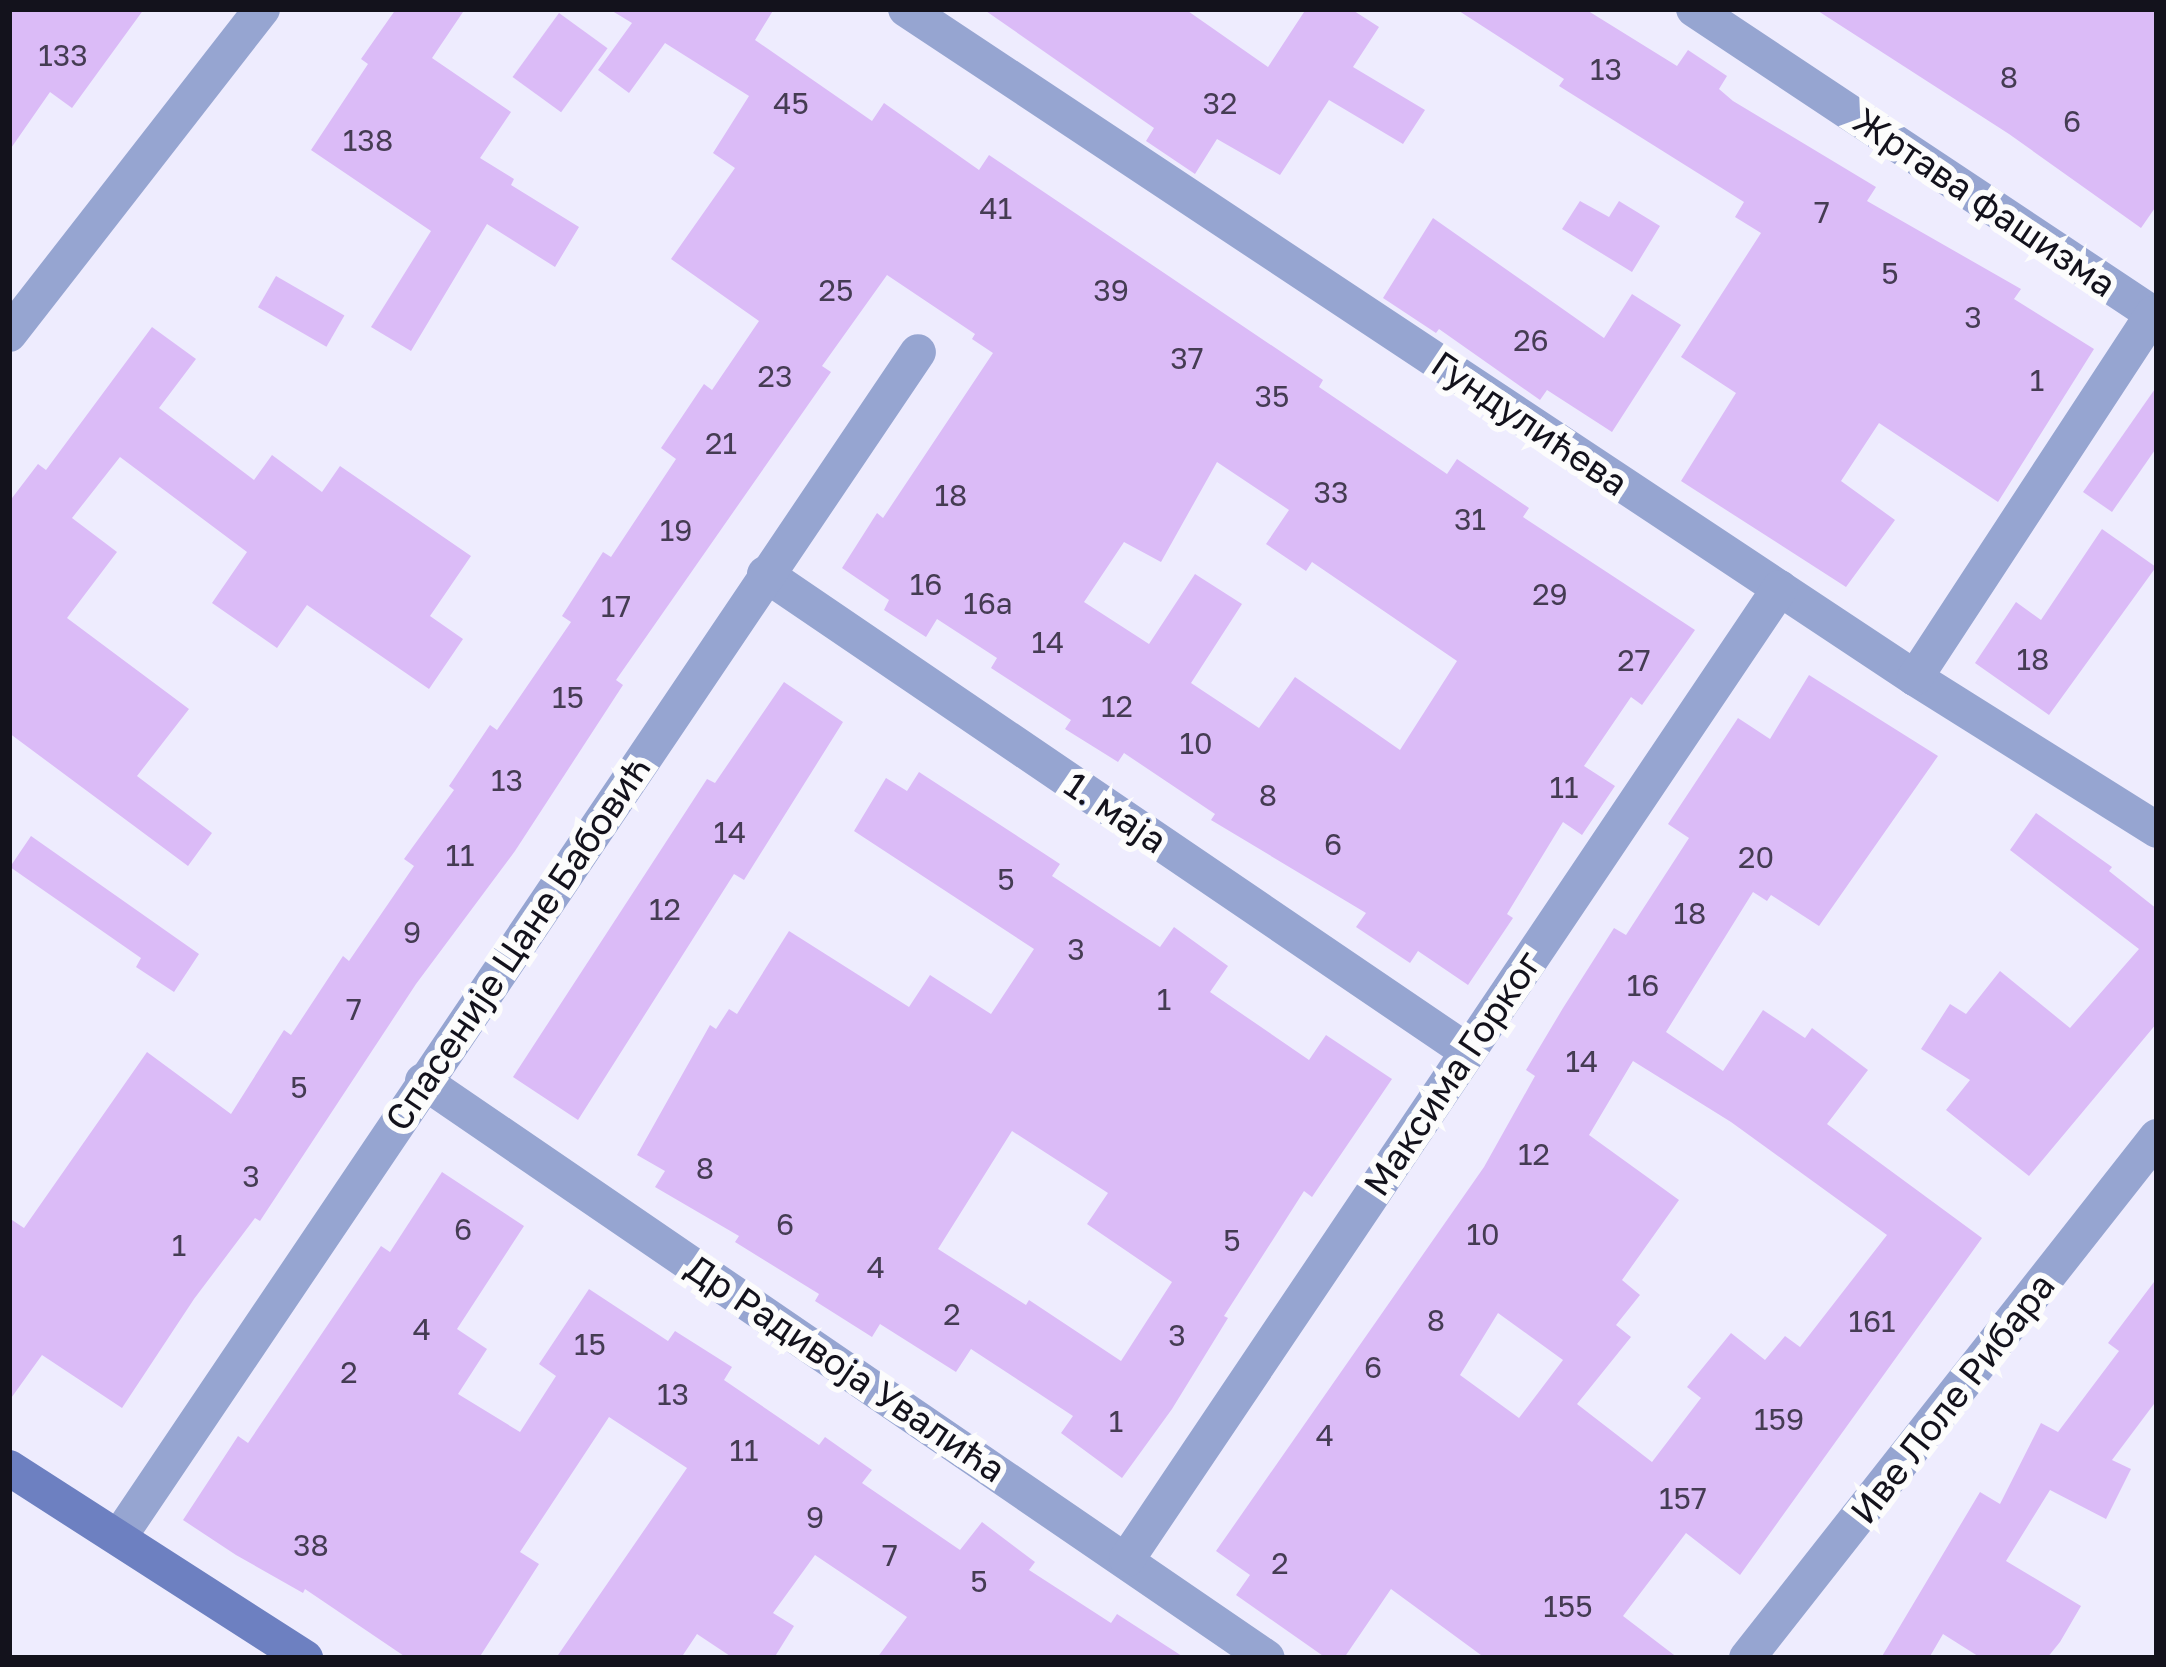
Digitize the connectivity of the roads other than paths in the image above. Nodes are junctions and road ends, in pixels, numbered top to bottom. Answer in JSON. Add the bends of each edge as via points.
{"nodes":[{"id":1,"x":262,"y":9,"type":"edge"},
{"id":2,"x":907,"y":9,"type":"edge"},
{"id":3,"x":1694,"y":9,"type":"edge"},
{"id":4,"x":9,"y":334,"type":"edge"},
{"id":5,"x":918,"y":352,"type":"dead end"},
{"id":6,"x":765,"y":574,"type":"junction"},
{"id":7,"x":1780,"y":589,"type":"junction"},
{"id":8,"x":1915,"y":678,"type":"junction"},
{"id":9,"x":2157,"y":830,"type":"edge"},
{"id":10,"x":1467,"y":1051,"type":"junction"},
{"id":11,"x":423,"y":1082,"type":"junction"},
{"id":12,"x":2157,"y":1137,"type":"edge"},
{"id":13,"x":9,"y":1468,"type":"edge"},
{"id":14,"x":119,"y":1537,"type":"junction"},
{"id":15,"x":1127,"y":1559,"type":"junction"},
{"id":16,"x":305,"y":1658,"type":"edge"},
{"id":17,"x":1267,"y":1658,"type":"edge"},
{"id":18,"x":1747,"y":1658,"type":"edge"}],
"edges":[{"from":1,"to":4,"type":"street"},
{"from":2,"to":7,"type":"street","name":"Гундулићева"},
{"from":3,"to":8,"type":"street","name":"Жртава фашизма","via":[[2153,314]]},
{"from":5,"to":6,"type":"street","name":"Спасеније Цане Бабовић"},
{"from":6,"to":10,"type":"street","name":"1. маја"},
{"from":6,"to":11,"type":"street","name":"Спасеније Цане Бабовић"},
{"from":7,"to":8,"type":"street","name":"Гундулићева"},
{"from":7,"to":10,"type":"street","name":"Максима Горког"},
{"from":8,"to":9,"type":"street","name":"Гундулићева"},
{"from":10,"to":15,"type":"street","name":"Максима Горког"},
{"from":11,"to":14,"type":"street","name":"Спасеније Цане Бабовић"},
{"from":11,"to":15,"type":"street","name":"Др Радивоја Увалића"},
{"from":12,"to":18,"type":"street","name":"Иве Лоле Рибара"},
{"from":13,"to":14,"type":"main road"},
{"from":14,"to":16,"type":"main road"},
{"from":15,"to":17,"type":"street","name":"Др Радивоја Увалића"}]}
